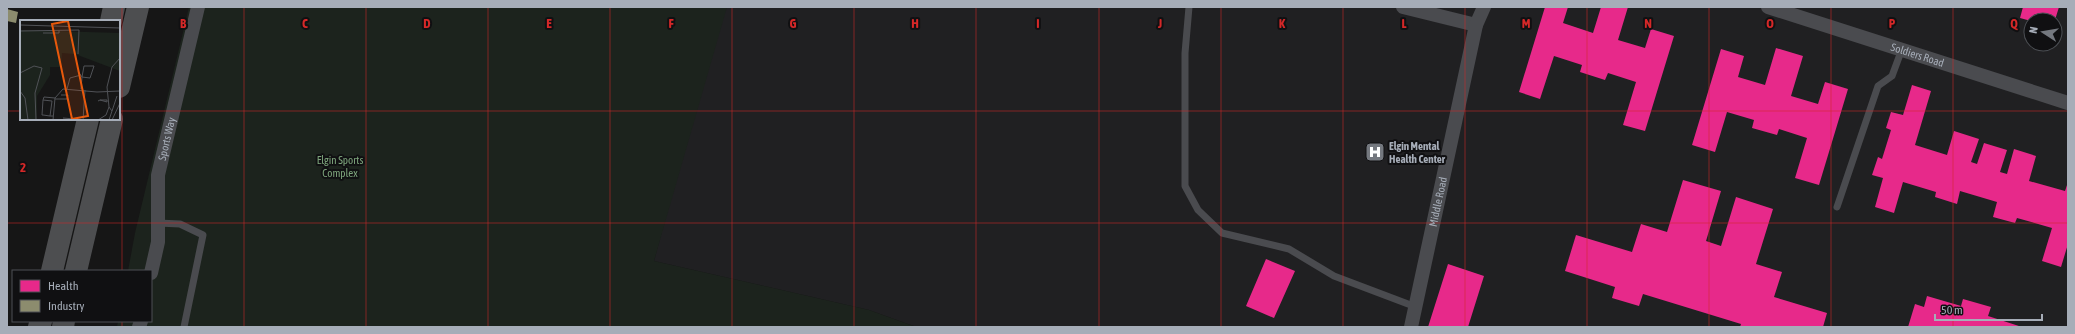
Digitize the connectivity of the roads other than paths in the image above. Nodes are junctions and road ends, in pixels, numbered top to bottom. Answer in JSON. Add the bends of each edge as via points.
{"nodes":[{"id":1,"x":114,"y":7,"type":"edge"},
{"id":2,"x":138,"y":7,"type":"edge"},
{"id":3,"x":198,"y":7,"type":"edge"},
{"id":4,"x":1189,"y":7,"type":"edge"},
{"id":5,"x":1403,"y":7,"type":"edge"},
{"id":6,"x":1484,"y":7,"type":"edge"},
{"id":7,"x":1768,"y":7,"type":"edge"},
{"id":8,"x":111,"y":20,"type":"edge"},
{"id":9,"x":1476,"y":25,"type":"junction"},
{"id":10,"x":1902,"y":49,"type":"junction"},
{"id":11,"x":120,"y":83,"type":"edge"},
{"id":12,"x":2068,"y":103,"type":"edge"},
{"id":13,"x":88,"y":120,"type":"edge"},
{"id":14,"x":112,"y":120,"type":"edge"},
{"id":15,"x":1837,"y":207,"type":"dead end"},
{"id":16,"x":158,"y":223,"type":"junction"},
{"id":17,"x":52,"y":270,"type":"edge"},
{"id":18,"x":76,"y":270,"type":"edge"},
{"id":19,"x":152,"y":270,"type":"edge"},
{"id":20,"x":1416,"y":307,"type":"junction"},
{"id":21,"x":184,"y":327,"type":"edge"},
{"id":22,"x":1412,"y":327,"type":"edge"}],
"edges":[{"from":1,"to":8,"type":"highway"},
{"from":2,"to":11,"type":"highway"},
{"from":3,"to":16,"type":"street","name":"Sports Way","via":[[158,175]]},
{"from":4,"to":20,"type":"lane","via":[[1185,52],[1185,186],[1198,210],[1222,233],[1289,249],[1334,276]]},
{"from":5,"to":9,"type":"street"},
{"from":6,"to":9,"type":"street","name":"Middle Road"},
{"from":7,"to":10,"type":"street","name":"Soldiers Road"},
{"from":9,"to":20,"type":"street","name":"Middle Road"},
{"from":10,"to":12,"type":"street","name":"Soldiers Road"},
{"from":10,"to":15,"type":"lane","via":[[1892,76],[1878,86]]},
{"from":13,"to":17,"type":"highway"},
{"from":14,"to":18,"type":"highway"},
{"from":16,"to":19,"type":"street","name":"Sports Way","via":[[158,242]]},
{"from":16,"to":21,"type":"lane","via":[[180,224],[203,235]]},
{"from":20,"to":22,"type":"street","name":"Middle Road"}]}
